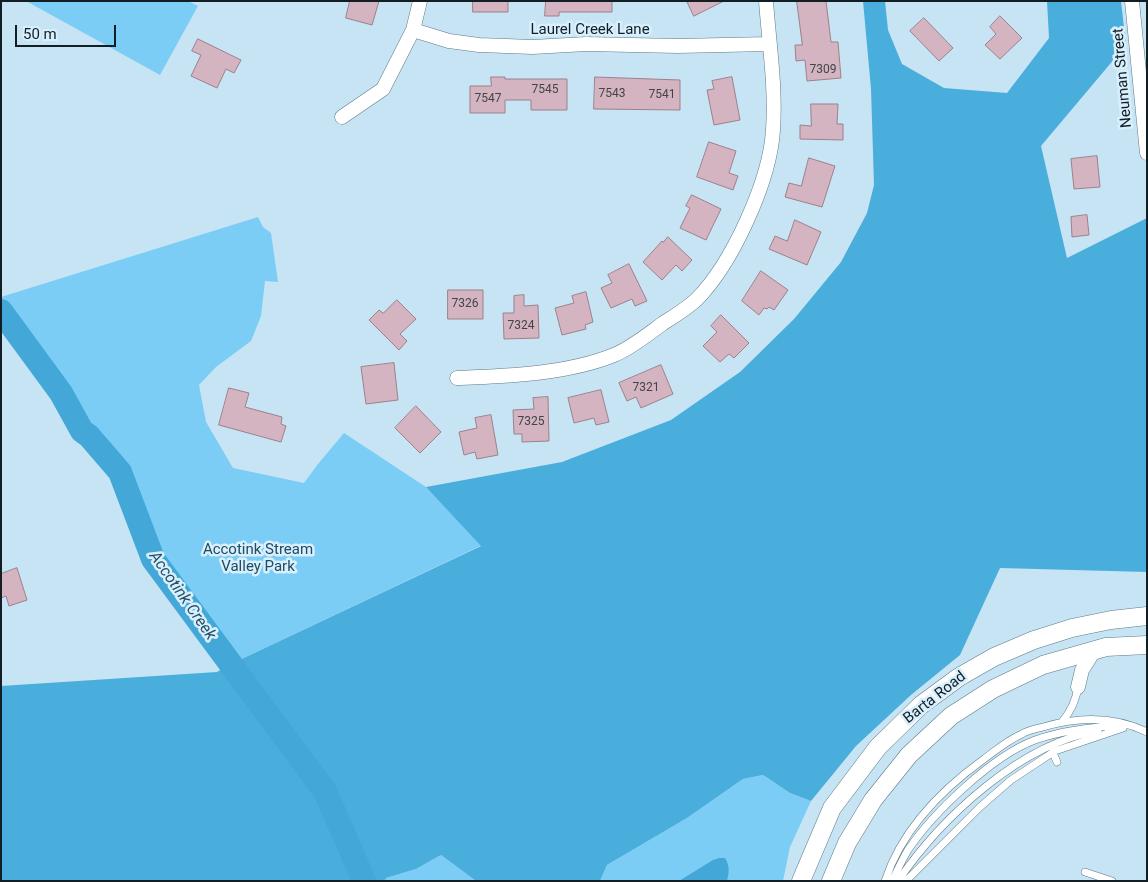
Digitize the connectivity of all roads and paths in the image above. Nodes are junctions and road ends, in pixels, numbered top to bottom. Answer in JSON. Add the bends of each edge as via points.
{"nodes":[{"id":1,"x":420,"y":1,"type":"edge"},
{"id":2,"x":766,"y":1,"type":"edge"},
{"id":3,"x":1132,"y":1,"type":"edge"},
{"id":4,"x":413,"y":30,"type":"junction"},
{"id":5,"x":769,"y":44,"type":"junction"},
{"id":6,"x":342,"y":117,"type":"dead end"},
{"id":7,"x":1147,"y":153,"type":"edge"},
{"id":8,"x":457,"y":378,"type":"dead end"},
{"id":9,"x":1147,"y":616,"type":"edge"},
{"id":10,"x":1147,"y":645,"type":"edge"},
{"id":11,"x":1094,"y":651,"type":"junction"},
{"id":12,"x":1078,"y":687,"type":"joint"},
{"id":13,"x":1062,"y":722,"type":"junction"},
{"id":14,"x":1133,"y":725,"type":"junction"},
{"id":15,"x":1147,"y":732,"type":"edge"},
{"id":16,"x":1052,"y":753,"type":"junction"},
{"id":17,"x":1057,"y":762,"type":"dead end"},
{"id":18,"x":1085,"y":872,"type":"dead end"},
{"id":19,"x":801,"y":881,"type":"edge"},
{"id":20,"x":831,"y":881,"type":"edge"},
{"id":21,"x":886,"y":881,"type":"edge"},
{"id":22,"x":892,"y":881,"type":"edge"},
{"id":23,"x":898,"y":881,"type":"edge"},
{"id":24,"x":906,"y":881,"type":"edge"},
{"id":25,"x":1112,"y":881,"type":"edge"}],
"edges":[{"from":1,"to":4,"type":"street"},
{"from":2,"to":5,"type":"street"},
{"from":3,"to":7,"type":"street","name":"Neuman Street"},
{"from":4,"to":5,"type":"street","name":"Laurel Creek Lane","via":[[449,41],[479,45]]},
{"from":4,"to":6,"type":"street","via":[[383,89]]},
{"from":5,"to":8,"type":"street","via":[[773,131],[767,163],[756,199],[737,241],[696,300],[615,354],[585,364],[523,375]]},
{"from":9,"to":19,"type":"street","name":"Barta Road","via":[[1072,628],[1034,640],[959,677],[921,705],[878,747],[832,808]]},
{"from":10,"to":11,"type":"street","name":"Barta Road"},
{"from":11,"to":12,"type":"street","via":[[1082,670]]},
{"from":11,"to":20,"type":"street","name":"Barta Road","via":[[1043,665],[993,689],[951,716],[909,756],[873,800],[846,843]]},
{"from":12,"to":13,"type":"lane","via":[[1077,698]]},
{"from":13,"to":14,"type":"lane","via":[[1092,719]]},
{"from":13,"to":21,"type":"lane","via":[[1023,733],[957,778],[933,802],[902,843]]},
{"from":14,"to":15,"type":"lane"},
{"from":14,"to":16,"type":"lane"},
{"from":14,"to":22,"type":"lane","via":[[1085,728],[1034,740],[996,761],[929,823],[908,851]]},
{"from":14,"to":23,"type":"lane","via":[[1088,732],[1052,746],[1002,773],[948,820]]},
{"from":16,"to":17,"type":"lane"},
{"from":16,"to":24,"type":"lane","via":[[1011,780]]},
{"from":18,"to":25,"type":"lane"}]}
